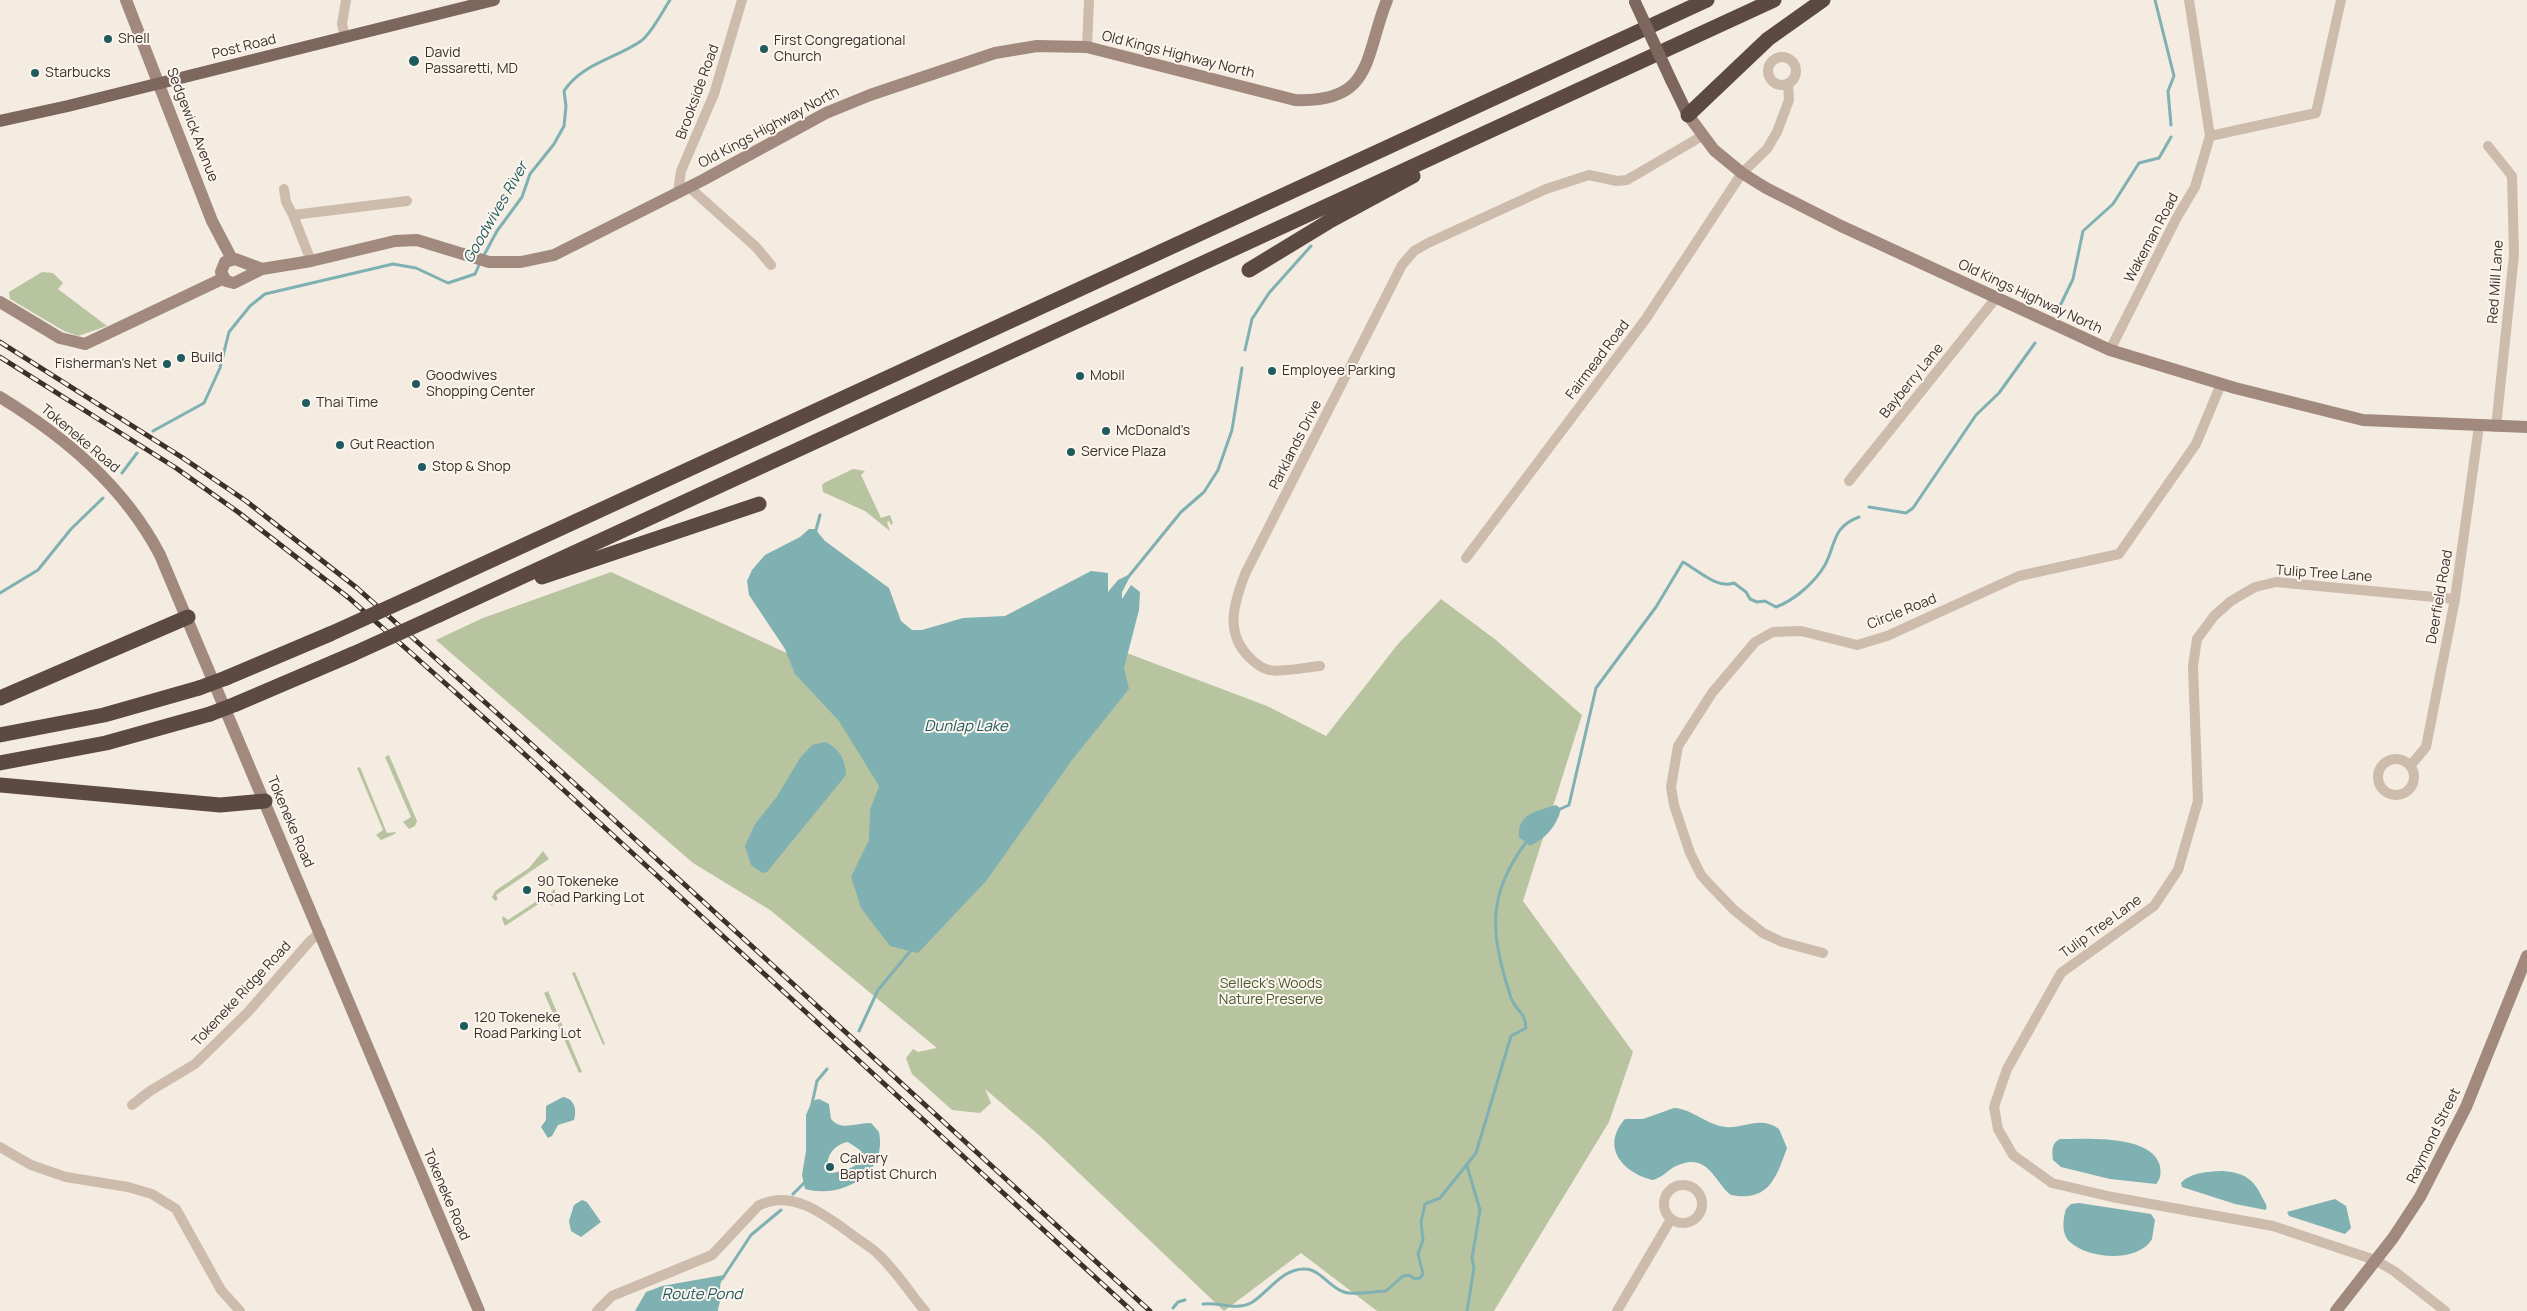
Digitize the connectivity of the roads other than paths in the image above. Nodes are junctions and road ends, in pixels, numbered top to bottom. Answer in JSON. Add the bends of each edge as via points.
{"nodes":[{"id":1,"x":126,"y":0,"type":"edge"},
{"id":2,"x":346,"y":0,"type":"edge"},
{"id":3,"x":494,"y":0,"type":"edge"},
{"id":4,"x":742,"y":0,"type":"edge"},
{"id":5,"x":1089,"y":0,"type":"edge"},
{"id":6,"x":1387,"y":0,"type":"edge"},
{"id":7,"x":1707,"y":0,"type":"edge"},
{"id":8,"x":1774,"y":0,"type":"edge"},
{"id":9,"x":1823,"y":0,"type":"edge"},
{"id":10,"x":2190,"y":0,"type":"edge"},
{"id":11,"x":2341,"y":0,"type":"edge"},
{"id":12,"x":1635,"y":1,"type":"edge"},
{"id":13,"x":344,"y":37,"type":"junction"},
{"id":14,"x":1086,"y":47,"type":"junction"},
{"id":15,"x":160,"y":83,"type":"junction"},
{"id":16,"x":1788,"y":84,"type":"dead end"},
{"id":17,"x":1552,"y":102,"type":"junction"},
{"id":18,"x":1688,"y":114,"type":"junction"},
{"id":19,"x":0,"y":121,"type":"edge"},
{"id":20,"x":1702,"y":136,"type":"junction"},
{"id":21,"x":2210,"y":136,"type":"junction"},
{"id":22,"x":2488,"y":146,"type":"dead end"},
{"id":23,"x":1742,"y":173,"type":"junction"},
{"id":24,"x":284,"y":189,"type":"dead end"},
{"id":25,"x":684,"y":190,"type":"junction"},
{"id":26,"x":407,"y":201,"type":"dead end"},
{"id":27,"x":293,"y":216,"type":"junction"},
{"id":28,"x":236,"y":260,"type":"junction"},
{"id":29,"x":311,"y":261,"type":"junction"},
{"id":30,"x":771,"y":265,"type":"dead end"},
{"id":31,"x":262,"y":269,"type":"junction"},
{"id":32,"x":1249,"y":270,"type":"dead end"},
{"id":33,"x":243,"y":276,"type":"junction"},
{"id":34,"x":224,"y":278,"type":"junction"},
{"id":35,"x":1996,"y":298,"type":"junction"},
{"id":36,"x":0,"y":302,"type":"edge"},
{"id":37,"x":2110,"y":350,"type":"junction"},
{"id":38,"x":2221,"y":384,"type":"junction"},
{"id":39,"x":0,"y":396,"type":"edge"},
{"id":40,"x":2479,"y":426,"type":"junction"},
{"id":41,"x":2496,"y":427,"type":"junction"},
{"id":42,"x":2527,"y":427,"type":"edge"},
{"id":43,"x":1849,"y":481,"type":"dead end"},
{"id":44,"x":759,"y":504,"type":"dead end"},
{"id":45,"x":1466,"y":558,"type":"dead end"},
{"id":46,"x":2455,"y":599,"type":"junction"},
{"id":47,"x":445,"y":612,"type":"junction"},
{"id":48,"x":188,"y":617,"type":"junction"},
{"id":49,"x":1320,"y":666,"type":"dead end"},
{"id":50,"x":0,"y":698,"type":"edge"},
{"id":51,"x":0,"y":734,"type":"edge"},
{"id":52,"x":0,"y":763,"type":"edge"},
{"id":53,"x":2410,"y":766,"type":"dead end"},
{"id":54,"x":0,"y":784,"type":"edge"},
{"id":55,"x":265,"y":801,"type":"junction"},
{"id":56,"x":320,"y":932,"type":"junction"},
{"id":57,"x":1823,"y":953,"type":"dead end"},
{"id":58,"x":2527,"y":956,"type":"edge"},
{"id":59,"x":132,"y":1106,"type":"dead end"},
{"id":60,"x":0,"y":1148,"type":"edge"},
{"id":61,"x":1671,"y":1219,"type":"dead end"},
{"id":62,"x":2375,"y":1260,"type":"junction"},
{"id":63,"x":240,"y":1311,"type":"edge"},
{"id":64,"x":479,"y":1311,"type":"edge"},
{"id":65,"x":597,"y":1311,"type":"edge"},
{"id":66,"x":925,"y":1311,"type":"edge"},
{"id":67,"x":1617,"y":1311,"type":"edge"},
{"id":68,"x":2336,"y":1311,"type":"edge"},
{"id":69,"x":2445,"y":1311,"type":"edge"}],
"edges":[{"from":1,"to":15,"type":"street","name":"Sedgewick Avenue"},
{"from":2,"to":13,"type":"street","via":[[342,24]]},
{"from":3,"to":13,"type":"main road","name":"Post Road"},
{"from":4,"to":25,"type":"street","name":"Brookside Road","via":[[714,94],[681,171]]},
{"from":5,"to":14,"type":"street"},
{"from":6,"to":14,"type":"street","name":"Old Kings Highway North","via":[[1363,71],[1335,97],[1319,101],[1295,100]]},
{"from":7,"to":51,"type":"highway","bridge":true,"via":[[330,634],[199,688],[104,715]]},
{"from":8,"to":17,"type":"highway"},
{"from":9,"to":18,"type":"highway","via":[[1768,39]]},
{"from":10,"to":21,"type":"street","name":"Wakeman Road"},
{"from":11,"to":21,"type":"street","via":[[2316,113]]},
{"from":12,"to":18,"type":"main road","name":"Old Kings Highway North","bridge":true},
{"from":13,"to":15,"type":"main road","name":"Post Road"},
{"from":14,"to":25,"type":"street","name":"Old Kings Highway North","via":[[1037,46],[995,53],[879,92],[826,113]]},
{"from":15,"to":19,"type":"main road","name":"Post Road"},
{"from":15,"to":28,"type":"street","name":"Sedgewick Avenue","via":[[212,221]]},
{"from":16,"to":23,"type":"street","name":"Fairmead Road","via":[[1789,100],[1772,141],[1762,156]]},
{"from":17,"to":32,"type":"highway","via":[[1353,208]]},
{"from":17,"to":47,"type":"highway"},
{"from":18,"to":20,"type":"street","name":"Old Kings Highway North"},
{"from":20,"to":23,"type":"street","name":"Old Kings Highway North"},
{"from":20,"to":49,"type":"street","name":"Parklands Drive","via":[[1627,180],[1617,181],[1589,174],[1546,189],[1428,243],[1402,265],[1245,574],[1232,620],[1236,639],[1257,664],[1271,670]]},
{"from":21,"to":37,"type":"street","name":"Wakeman Road","via":[[2195,187]]},
{"from":22,"to":41,"type":"street","name":"Red Mill Lane","via":[[2512,176],[2514,255]]},
{"from":23,"to":35,"type":"street","name":"Old Kings Highway North","via":[[1793,202]]},
{"from":23,"to":45,"type":"street","name":"Fairmead Road","via":[[1645,320]]},
{"from":24,"to":27,"type":"street"},
{"from":25,"to":29,"type":"street","name":"Old Kings Highway North","via":[[554,255],[521,262],[489,262],[417,240],[395,240]]},
{"from":25,"to":30,"type":"street","via":[[756,247]]},
{"from":26,"to":27,"type":"street"},
{"from":27,"to":29,"type":"street"},
{"from":28,"to":31,"type":"street","name":"Old Kings Highway North"},
{"from":28,"to":33,"type":"street","via":[[244,269]]},
{"from":28,"to":34,"type":"street","via":[[225,262],[221,268]]},
{"from":29,"to":31,"type":"street","name":"Old Kings Highway North"},
{"from":31,"to":33,"type":"street","name":"Old Kings Highway North"},
{"from":33,"to":34,"type":"street","name":"Old Kings Highway North","via":[[234,283]]},
{"from":34,"to":36,"type":"street","name":"Old Kings Highway North","via":[[85,344],[60,338]]},
{"from":35,"to":37,"type":"street","name":"Old Kings Highway North"},
{"from":35,"to":43,"type":"street","name":"Bayberry Lane"},
{"from":37,"to":38,"type":"street","name":"Old Kings Highway North"},
{"from":38,"to":40,"type":"street","name":"Old Kings Highway North","via":[[2363,420]]},
{"from":38,"to":57,"type":"street","name":"Circle Road","via":[[2196,444],[2118,554],[2019,576],[1886,636],[1857,644],[1801,630],[1773,632],[1755,642],[1712,693],[1678,746],[1671,787],[1690,853],[1709,884],[1763,933],[1782,942]]},
{"from":39,"to":48,"type":"street","name":"Tokeneke Road","via":[[58,436],[120,494],[151,538]]},
{"from":40,"to":41,"type":"street","name":"Old Kings Highway North"},
{"from":40,"to":46,"type":"street","name":"Deerfield Road"},
{"from":41,"to":42,"type":"street","name":"Old Kings Highway North"},
{"from":44,"to":47,"type":"highway"},
{"from":46,"to":53,"type":"street","name":"Deerfield Road","via":[[2426,747]]},
{"from":46,"to":62,"type":"street","name":"Tulip Tree Lane","via":[[2276,582],[2255,588],[2231,601],[2214,616],[2197,639],[2192,666],[2198,801],[2178,870],[2154,906],[2061,973],[2007,1069],[1994,1107],[1998,1129],[2013,1156],[2052,1183],[2273,1226]]},
{"from":47,"to":52,"type":"highway","bridge":true,"via":[[210,714],[106,743]]},
{"from":48,"to":50,"type":"highway"},
{"from":48,"to":55,"type":"street","name":"Tokeneke Road"},
{"from":54,"to":55,"type":"highway","via":[[220,805]]},
{"from":55,"to":56,"type":"street","name":"Tokeneke Road"},
{"from":56,"to":59,"type":"street","name":"Tokeneke Ridge Road","via":[[196,1064],[150,1091]]},
{"from":56,"to":64,"type":"street","name":"Tokeneke Road"},
{"from":58,"to":62,"type":"street","name":"Raymond Street","via":[[2466,1107],[2410,1214]]},
{"from":60,"to":63,"type":"street","via":[[31,1165],[66,1177],[152,1194],[176,1209],[220,1290]]},
{"from":61,"to":67,"type":"street"},
{"from":62,"to":68,"type":"street","name":"Raymond Street"},
{"from":62,"to":69,"type":"street","name":"Tulip Tree Lane"},
{"from":65,"to":66,"type":"street","via":[[612,1296],[712,1255],[758,1206],[767,1201],[782,1200],[798,1202],[817,1211],[878,1254]]}]}
